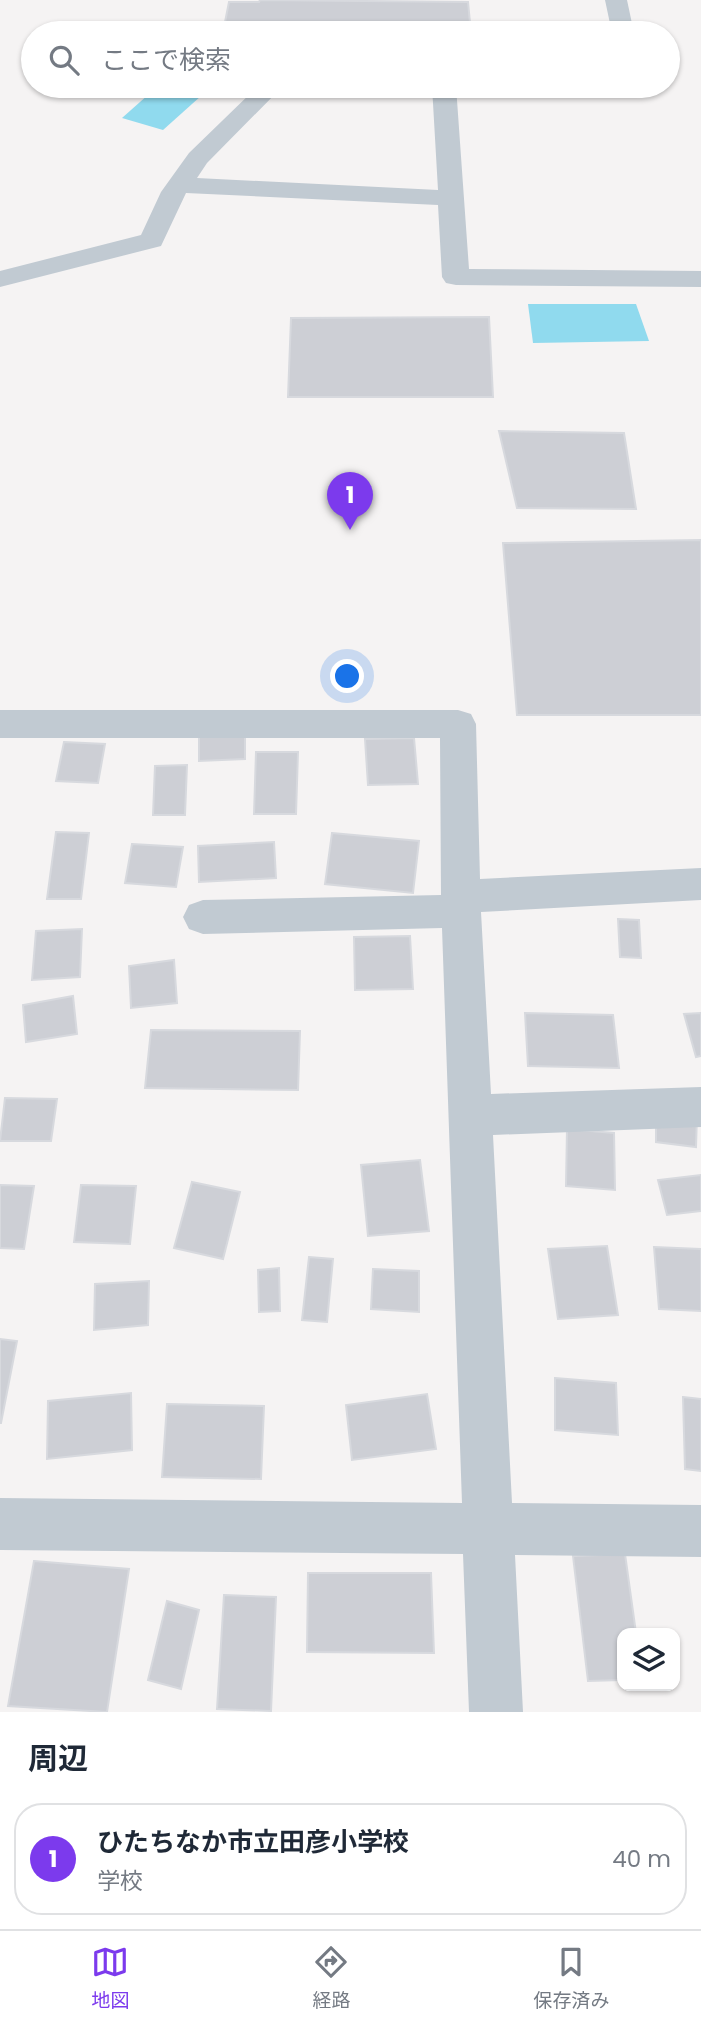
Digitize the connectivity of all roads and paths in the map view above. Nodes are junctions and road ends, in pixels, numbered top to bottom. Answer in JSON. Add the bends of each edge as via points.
{"nodes":[{"id":1,"x":616,"y":0,"type":"edge"},
{"id":2,"x":620,"y":21,"type":"edge"},
{"id":3,"x":259,"y":98,"type":"edge"},
{"id":4,"x":445,"y":98,"type":"edge"},
{"id":5,"x":180,"y":185,"type":"junction"},
{"id":6,"x":452,"y":198,"type":"junction"},
{"id":7,"x":0,"y":279,"type":"edge"},
{"id":8,"x":701,"y":279,"type":"edge"},
{"id":9,"x":0,"y":724,"type":"edge"},
{"id":10,"x":701,"y":884,"type":"edge"},
{"id":11,"x":462,"y":904,"type":"junction"},
{"id":12,"x":203,"y":917,"type":"dead end"},
{"id":13,"x":701,"y":1107,"type":"edge"},
{"id":14,"x":471,"y":1115,"type":"junction"},
{"id":15,"x":0,"y":1524,"type":"edge"},
{"id":16,"x":489,"y":1530,"type":"junction"},
{"id":17,"x":701,"y":1531,"type":"edge"},
{"id":18,"x":496,"y":1712,"type":"edge"}],
"edges":[{"from":1,"to":2,"type":"street"},
{"from":3,"to":5,"type":"street","via":[[198,158]]},
{"from":4,"to":6,"type":"street"},
{"from":5,"to":6,"type":"street"},
{"from":5,"to":7,"type":"street","via":[[152,240]]},
{"from":6,"to":8,"type":"street","via":[[456,276]]},
{"from":9,"to":11,"type":"street","via":[[458,724]]},
{"from":10,"to":11,"type":"street"},
{"from":11,"to":12,"type":"street"},
{"from":11,"to":14,"type":"street"},
{"from":13,"to":14,"type":"street"},
{"from":14,"to":16,"type":"street"},
{"from":15,"to":16,"type":"street"},
{"from":16,"to":17,"type":"street"},
{"from":16,"to":18,"type":"street"}]}
